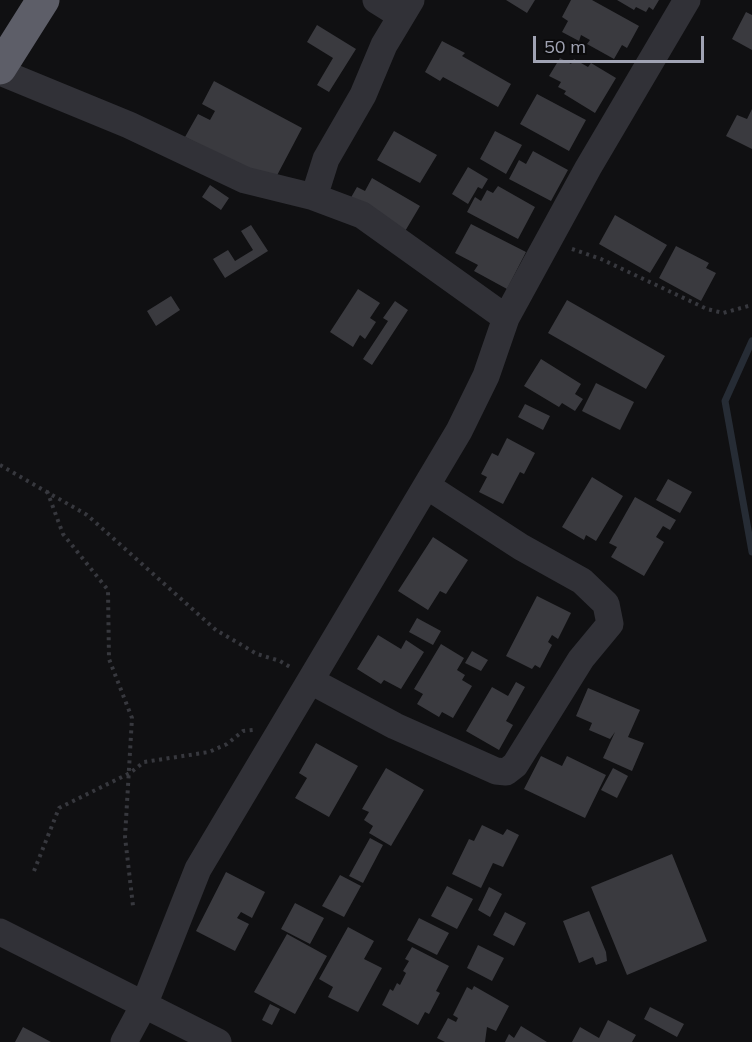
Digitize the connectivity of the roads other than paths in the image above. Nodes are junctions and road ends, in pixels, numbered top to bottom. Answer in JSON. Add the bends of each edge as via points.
{"nodes":[{"id":1,"x":43,"y":0,"type":"edge"},
{"id":2,"x":376,"y":0,"type":"edge"},
{"id":3,"x":687,"y":0,"type":"edge"},
{"id":4,"x":405,"y":8,"type":"edge"},
{"id":5,"x":0,"y":70,"type":"edge"},
{"id":6,"x":314,"y":196,"type":"junction"},
{"id":7,"x":506,"y":318,"type":"junction"},
{"id":8,"x":427,"y":486,"type":"junction"},
{"id":9,"x":311,"y":681,"type":"junction"},
{"id":10,"x":0,"y":932,"type":"edge"},
{"id":11,"x":144,"y":1005,"type":"junction"},
{"id":12,"x":124,"y":1042,"type":"edge"},
{"id":13,"x":218,"y":1042,"type":"edge"}],
"edges":[{"from":1,"to":5,"type":"highway"},
{"from":2,"to":4,"type":"street"},
{"from":3,"to":7,"type":"street"},
{"from":4,"to":6,"type":"street","via":[[363,95],[326,159]]},
{"from":5,"to":6,"type":"street","via":[[245,180]]},
{"from":6,"to":7,"type":"street","via":[[362,214]]},
{"from":7,"to":8,"type":"street","via":[[486,376]]},
{"from":8,"to":9,"type":"street"},
{"from":8,"to":9,"type":"street","via":[[582,581],[606,604],[610,624],[581,659],[515,765],[506,772],[395,726]]},
{"from":9,"to":11,"type":"street","via":[[198,869]]},
{"from":10,"to":11,"type":"street"},
{"from":11,"to":12,"type":"street"},
{"from":11,"to":13,"type":"street"}]}
